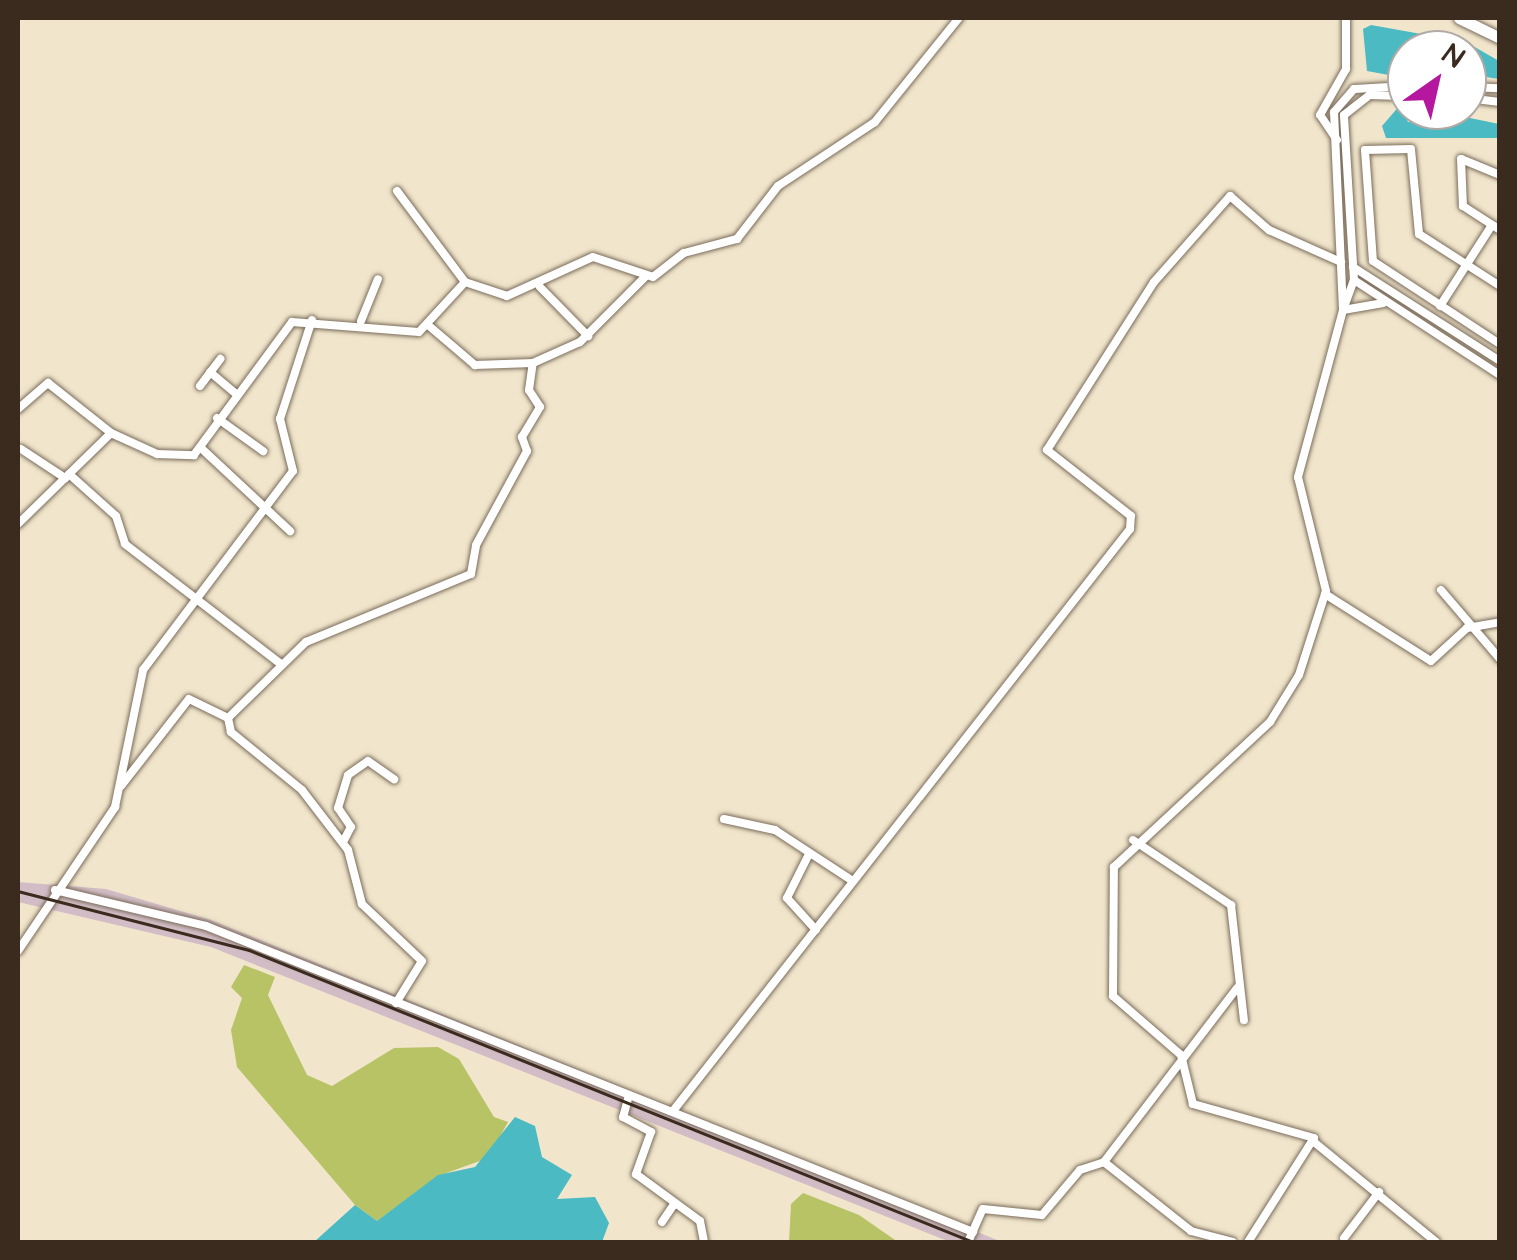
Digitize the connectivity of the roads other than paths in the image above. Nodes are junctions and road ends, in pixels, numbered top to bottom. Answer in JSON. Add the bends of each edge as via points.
{"nodes":[{"id":1,"x":960,"y":18,"type":"edge"},
{"id":2,"x":1346,"y":18,"type":"edge"},
{"id":3,"x":1459,"y":18,"type":"edge"},
{"id":4,"x":1500,"y":38,"type":"edge"},
{"id":5,"x":1387,"y":87,"type":"edge"},
{"id":6,"x":1387,"y":98,"type":"edge"},
{"id":7,"x":1339,"y":139,"type":"junction"},
{"id":8,"x":1500,"y":175,"type":"edge"},
{"id":9,"x":398,"y":191,"type":"dead end"},
{"id":10,"x":1496,"y":228,"type":"edge"},
{"id":11,"x":1340,"y":235,"type":"junction"},
{"id":12,"x":1318,"y":253,"type":"junction"},
{"id":13,"x":1341,"y":265,"type":"junction"},
{"id":14,"x":1466,"y":265,"type":"junction"},
{"id":15,"x":1353,"y":268,"type":"junction"},
{"id":16,"x":646,"y":276,"type":"junction"},
{"id":17,"x":378,"y":279,"type":"dead end"},
{"id":18,"x":1354,"y":280,"type":"junction"},
{"id":19,"x":1343,"y":281,"type":"junction"},
{"id":20,"x":464,"y":282,"type":"junction"},
{"id":21,"x":1500,"y":286,"type":"edge"},
{"id":22,"x":540,"y":287,"type":"junction"},
{"id":23,"x":1440,"y":306,"type":"junction"},
{"id":24,"x":1396,"y":307,"type":"junction"},
{"id":25,"x":1343,"y":310,"type":"junction"},
{"id":26,"x":312,"y":320,"type":"junction"},
{"id":27,"x":361,"y":321,"type":"junction"},
{"id":28,"x":428,"y":325,"type":"junction"},
{"id":29,"x":588,"y":336,"type":"junction"},
{"id":30,"x":1500,"y":344,"type":"edge"},
{"id":31,"x":220,"y":359,"type":"dead end"},
{"id":32,"x":1500,"y":362,"type":"edge"},
{"id":33,"x":533,"y":363,"type":"junction"},
{"id":34,"x":210,"y":372,"type":"junction"},
{"id":35,"x":1500,"y":375,"type":"edge"},
{"id":36,"x":200,"y":386,"type":"dead end"},
{"id":37,"x":235,"y":394,"type":"junction"},
{"id":38,"x":18,"y":409,"type":"edge"},
{"id":39,"x":217,"y":418,"type":"junction"},
{"id":40,"x":111,"y":434,"type":"junction"},
{"id":41,"x":201,"y":448,"type":"junction"},
{"id":42,"x":21,"y":449,"type":"dead end"},
{"id":43,"x":263,"y":450,"type":"dead end"},
{"id":44,"x":68,"y":476,"type":"junction"},
{"id":45,"x":269,"y":512,"type":"junction"},
{"id":46,"x":18,"y":524,"type":"edge"},
{"id":47,"x":290,"y":531,"type":"dead end"},
{"id":48,"x":1440,"y":590,"type":"dead end"},
{"id":49,"x":1325,"y":594,"type":"junction"},
{"id":50,"x":196,"y":598,"type":"junction"},
{"id":51,"x":1500,"y":622,"type":"edge"},
{"id":52,"x":1473,"y":627,"type":"junction"},
{"id":53,"x":1500,"y":658,"type":"edge"},
{"id":54,"x":282,"y":665,"type":"junction"},
{"id":55,"x":228,"y":718,"type":"junction"},
{"id":56,"x":394,"y":779,"type":"dead end"},
{"id":57,"x":119,"y":789,"type":"junction"},
{"id":58,"x":724,"y":819,"type":"dead end"},
{"id":59,"x":1134,"y":840,"type":"junction"},
{"id":60,"x":343,"y":842,"type":"junction"},
{"id":61,"x":808,"y":856,"type":"junction"},
{"id":62,"x":851,"y":880,"type":"junction"},
{"id":63,"x":56,"y":890,"type":"junction"},
{"id":64,"x":816,"y":930,"type":"junction"},
{"id":65,"x":18,"y":950,"type":"edge"},
{"id":66,"x":1237,"y":988,"type":"junction"},
{"id":67,"x":396,"y":1003,"type":"junction"},
{"id":68,"x":1244,"y":1020,"type":"dead end"},
{"id":69,"x":1180,"y":1055,"type":"junction"},
{"id":70,"x":628,"y":1095,"type":"junction"},
{"id":71,"x":673,"y":1112,"type":"junction"},
{"id":72,"x":1314,"y":1142,"type":"junction"},
{"id":73,"x":1104,"y":1162,"type":"junction"},
{"id":74,"x":1379,"y":1192,"type":"junction"},
{"id":75,"x":675,"y":1203,"type":"junction"},
{"id":76,"x":662,"y":1222,"type":"dead end"},
{"id":77,"x":972,"y":1232,"type":"junction"},
{"id":78,"x":1344,"y":1238,"type":"dead end"},
{"id":79,"x":704,"y":1242,"type":"edge"},
{"id":80,"x":968,"y":1242,"type":"edge"},
{"id":81,"x":1233,"y":1242,"type":"edge"},
{"id":82,"x":1248,"y":1242,"type":"edge"},
{"id":83,"x":1436,"y":1242,"type":"edge"}],
"edges":[{"from":1,"to":16,"type":"street","via":[[874,122],[778,186],[744,234]]},
{"from":2,"to":7,"type":"street","via":[[1346,69],[1321,102],[1322,126]]},
{"from":3,"to":4,"type":"main road"},
{"from":5,"to":7,"type":"street","via":[[1354,89],[1334,112]]},
{"from":6,"to":7,"type":"street","via":[[1359,100],[1344,115]]},
{"from":7,"to":11,"type":"street"},
{"from":7,"to":15,"type":"street"},
{"from":8,"to":10,"type":"street","via":[[1461,158],[1463,206]]},
{"from":9,"to":20,"type":"street"},
{"from":10,"to":14,"type":"street"},
{"from":11,"to":12,"type":"street"},
{"from":11,"to":13,"type":"street"},
{"from":12,"to":13,"type":"street"},
{"from":12,"to":62,"type":"street","via":[[1225,196],[1154,282],[1047,450],[1133,524]]},
{"from":13,"to":15,"type":"street"},
{"from":13,"to":19,"type":"street"},
{"from":14,"to":21,"type":"street"},
{"from":14,"to":23,"type":"street"},
{"from":14,"to":23,"type":"street","via":[[1418,234],[1412,150],[1365,150],[1370,256]]},
{"from":15,"to":18,"type":"street"},
{"from":15,"to":32,"type":"street"},
{"from":16,"to":22,"type":"street","via":[[582,258]]},
{"from":16,"to":29,"type":"street"},
{"from":17,"to":27,"type":"street"},
{"from":18,"to":19,"type":"street"},
{"from":18,"to":24,"type":"street"},
{"from":18,"to":25,"type":"street"},
{"from":19,"to":25,"type":"street"},
{"from":20,"to":22,"type":"street","via":[[507,296]]},
{"from":20,"to":28,"type":"street","via":[[446,293]]},
{"from":22,"to":29,"type":"street"},
{"from":23,"to":30,"type":"street"},
{"from":24,"to":25,"type":"street","via":[[1377,300],[1355,313]]},
{"from":24,"to":35,"type":"street"},
{"from":25,"to":49,"type":"street","via":[[1298,467]]},
{"from":26,"to":27,"type":"street"},
{"from":26,"to":37,"type":"street","via":[[280,331]]},
{"from":26,"to":45,"type":"street","via":[[280,419],[293,471]]},
{"from":27,"to":28,"type":"street","via":[[419,332]]},
{"from":28,"to":33,"type":"street","via":[[475,365]]},
{"from":29,"to":33,"type":"street"},
{"from":31,"to":34,"type":"street"},
{"from":33,"to":54,"type":"street","via":[[528,390],[540,407],[522,437],[526,454],[468,578],[346,619]]},
{"from":34,"to":36,"type":"street"},
{"from":34,"to":37,"type":"street"},
{"from":37,"to":39,"type":"street"},
{"from":38,"to":40,"type":"street","via":[[48,383]]},
{"from":39,"to":41,"type":"street"},
{"from":39,"to":43,"type":"street"},
{"from":40,"to":41,"type":"street","via":[[157,454]]},
{"from":40,"to":44,"type":"street"},
{"from":41,"to":45,"type":"street"},
{"from":42,"to":44,"type":"street"},
{"from":44,"to":46,"type":"street"},
{"from":44,"to":50,"type":"street","via":[[116,516],[125,544]]},
{"from":45,"to":47,"type":"street"},
{"from":45,"to":50,"type":"street"},
{"from":48,"to":52,"type":"street"},
{"from":49,"to":52,"type":"street","via":[[1432,661]]},
{"from":49,"to":59,"type":"street","via":[[1299,676],[1270,722]]},
{"from":50,"to":54,"type":"street"},
{"from":50,"to":57,"type":"street","via":[[133,690]]},
{"from":51,"to":52,"type":"street"},
{"from":52,"to":53,"type":"street"},
{"from":54,"to":55,"type":"street"},
{"from":55,"to":57,"type":"street","via":[[190,699]]},
{"from":55,"to":60,"type":"street","via":[[231,732],[296,784]]},
{"from":56,"to":60,"type":"street","via":[[368,761],[348,775],[338,808],[351,827]]},
{"from":57,"to":63,"type":"street"},
{"from":58,"to":61,"type":"street","via":[[770,828]]},
{"from":59,"to":66,"type":"street","via":[[1231,906]]},
{"from":59,"to":69,"type":"street","via":[[1114,867],[1110,989]]},
{"from":60,"to":67,"type":"street","via":[[362,904],[422,962]]},
{"from":61,"to":62,"type":"street"},
{"from":61,"to":64,"type":"street","via":[[788,898]]},
{"from":62,"to":64,"type":"street"},
{"from":63,"to":65,"type":"street"},
{"from":63,"to":67,"type":"street","via":[[206,926]]},
{"from":64,"to":71,"type":"street"},
{"from":66,"to":68,"type":"street"},
{"from":66,"to":69,"type":"street"},
{"from":67,"to":70,"type":"street"},
{"from":69,"to":72,"type":"street","via":[[1193,1104]]},
{"from":69,"to":73,"type":"street"},
{"from":70,"to":71,"type":"street"},
{"from":70,"to":75,"type":"street","via":[[623,1117],[651,1132],[636,1174]]},
{"from":71,"to":77,"type":"street"},
{"from":72,"to":74,"type":"street"},
{"from":72,"to":82,"type":"street"},
{"from":73,"to":77,"type":"street","via":[[1080,1170],[1046,1213],[988,1206]]},
{"from":73,"to":81,"type":"street","via":[[1191,1231]]},
{"from":74,"to":78,"type":"street"},
{"from":74,"to":83,"type":"street"},
{"from":75,"to":76,"type":"street"},
{"from":75,"to":79,"type":"street","via":[[700,1221]]},
{"from":77,"to":80,"type":"street"}]}
